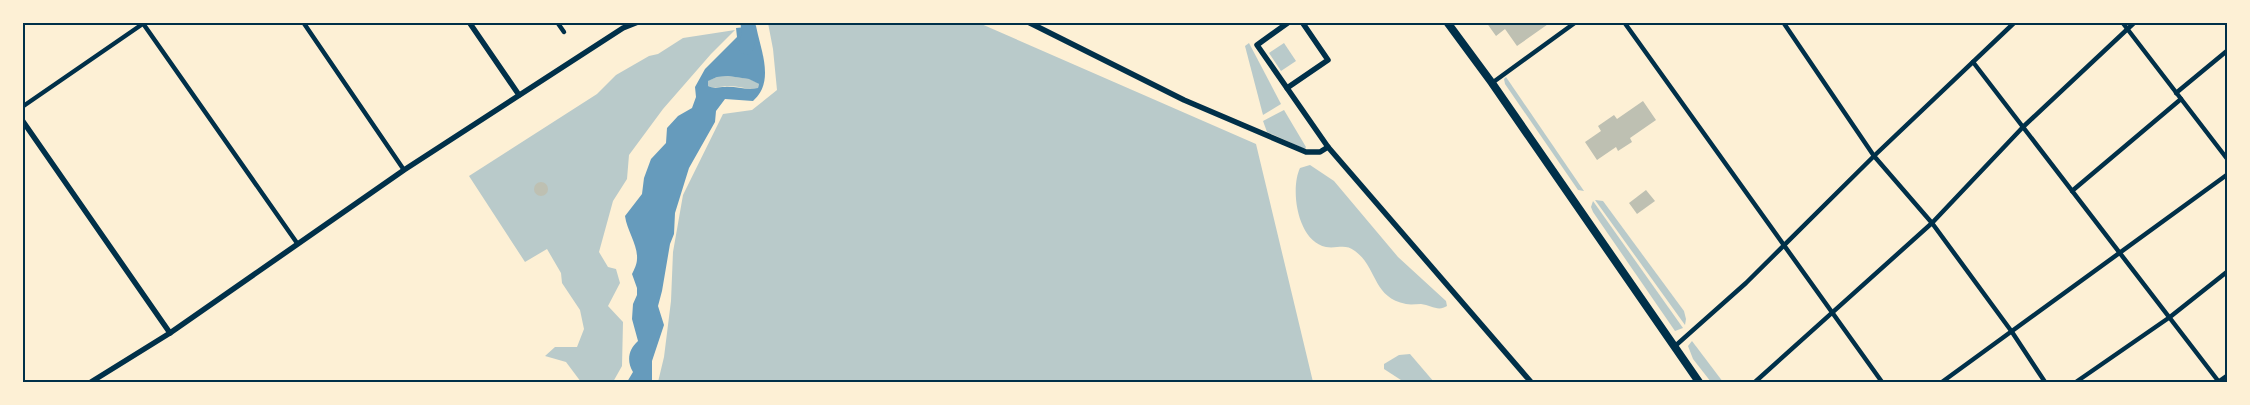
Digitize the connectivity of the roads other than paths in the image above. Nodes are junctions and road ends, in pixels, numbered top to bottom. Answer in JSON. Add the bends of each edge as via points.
{"nodes":[{"id":1,"x":302,"y":22,"type":"edge"},
{"id":2,"x":469,"y":22,"type":"edge"},
{"id":3,"x":557,"y":22,"type":"edge"},
{"id":4,"x":638,"y":22,"type":"edge"},
{"id":5,"x":1028,"y":22,"type":"edge"},
{"id":6,"x":1289,"y":22,"type":"edge"},
{"id":7,"x":1302,"y":22,"type":"edge"},
{"id":8,"x":1447,"y":22,"type":"edge"},
{"id":9,"x":1576,"y":22,"type":"edge"},
{"id":10,"x":1624,"y":22,"type":"edge"},
{"id":11,"x":1784,"y":22,"type":"edge"},
{"id":12,"x":2015,"y":22,"type":"edge"},
{"id":13,"x":2122,"y":22,"type":"edge"},
{"id":14,"x":2136,"y":22,"type":"edge"},
{"id":15,"x":144,"y":23,"type":"edge"},
{"id":16,"x":2127,"y":30,"type":"junction"},
{"id":17,"x":564,"y":32,"type":"dead end"},
{"id":18,"x":2228,"y":50,"type":"edge"},
{"id":19,"x":1973,"y":62,"type":"junction"},
{"id":20,"x":1492,"y":83,"type":"junction"},
{"id":21,"x":1287,"y":88,"type":"junction"},
{"id":22,"x":2176,"y":93,"type":"junction"},
{"id":23,"x":519,"y":95,"type":"junction"},
{"id":24,"x":2181,"y":99,"type":"junction"},
{"id":25,"x":22,"y":107,"type":"edge"},
{"id":26,"x":22,"y":120,"type":"edge"},
{"id":27,"x":2023,"y":127,"type":"junction"},
{"id":28,"x":1328,"y":147,"type":"junction"},
{"id":29,"x":1874,"y":156,"type":"junction"},
{"id":30,"x":2228,"y":160,"type":"edge"},
{"id":31,"x":404,"y":170,"type":"junction"},
{"id":32,"x":2228,"y":174,"type":"edge"},
{"id":33,"x":2072,"y":191,"type":"junction"},
{"id":34,"x":1932,"y":223,"type":"junction"},
{"id":35,"x":297,"y":243,"type":"junction"},
{"id":36,"x":1784,"y":245,"type":"junction"},
{"id":37,"x":2120,"y":253,"type":"junction"},
{"id":38,"x":2228,"y":271,"type":"edge"},
{"id":39,"x":1834,"y":313,"type":"junction"},
{"id":40,"x":2170,"y":317,"type":"junction"},
{"id":41,"x":2012,"y":332,"type":"junction"},
{"id":42,"x":170,"y":333,"type":"junction"},
{"id":43,"x":1674,"y":347,"type":"junction"},
{"id":44,"x":2228,"y":375,"type":"edge"},
{"id":45,"x":91,"y":382,"type":"edge"},
{"id":46,"x":1531,"y":382,"type":"edge"},
{"id":47,"x":1699,"y":382,"type":"edge"},
{"id":48,"x":1755,"y":382,"type":"edge"},
{"id":49,"x":1882,"y":382,"type":"edge"},
{"id":50,"x":1942,"y":382,"type":"edge"},
{"id":51,"x":2045,"y":382,"type":"edge"},
{"id":52,"x":2076,"y":382,"type":"edge"},
{"id":53,"x":2219,"y":382,"type":"edge"}],
"edges":[{"from":1,"to":31,"type":"street"},
{"from":2,"to":23,"type":"street"},
{"from":3,"to":17,"type":"street"},
{"from":4,"to":23,"type":"street","via":[[623,28]]},
{"from":5,"to":28,"type":"street","via":[[1184,100],[1306,152],[1320,152]]},
{"from":6,"to":21,"type":"street","via":[[1257,45]]},
{"from":7,"to":21,"type":"street","via":[[1328,60]]},
{"from":8,"to":20,"type":"main road"},
{"from":9,"to":20,"type":"street"},
{"from":10,"to":36,"type":"street"},
{"from":11,"to":29,"type":"street"},
{"from":12,"to":19,"type":"street"},
{"from":13,"to":16,"type":"street"},
{"from":14,"to":16,"type":"street"},
{"from":15,"to":25,"type":"street"},
{"from":15,"to":35,"type":"street"},
{"from":16,"to":22,"type":"street"},
{"from":16,"to":27,"type":"street"},
{"from":18,"to":22,"type":"street"},
{"from":19,"to":27,"type":"street"},
{"from":19,"to":29,"type":"street"},
{"from":20,"to":43,"type":"main road"},
{"from":21,"to":28,"type":"street"},
{"from":22,"to":24,"type":"street"},
{"from":23,"to":31,"type":"street"},
{"from":24,"to":30,"type":"street"},
{"from":24,"to":33,"type":"street"},
{"from":26,"to":42,"type":"street"},
{"from":27,"to":33,"type":"street"},
{"from":27,"to":34,"type":"street"},
{"from":28,"to":46,"type":"street"},
{"from":29,"to":34,"type":"street"},
{"from":29,"to":36,"type":"street"},
{"from":31,"to":35,"type":"street"},
{"from":32,"to":37,"type":"street"},
{"from":33,"to":37,"type":"street"},
{"from":34,"to":39,"type":"street"},
{"from":34,"to":41,"type":"street"},
{"from":35,"to":42,"type":"street"},
{"from":36,"to":39,"type":"street"},
{"from":36,"to":43,"type":"street"},
{"from":37,"to":40,"type":"street"},
{"from":37,"to":41,"type":"street"},
{"from":38,"to":40,"type":"street"},
{"from":39,"to":48,"type":"street"},
{"from":39,"to":49,"type":"street"},
{"from":40,"to":52,"type":"street"},
{"from":40,"to":53,"type":"street"},
{"from":41,"to":50,"type":"street"},
{"from":41,"to":51,"type":"street"},
{"from":42,"to":45,"type":"street"},
{"from":43,"to":47,"type":"main road"},
{"from":44,"to":53,"type":"street"}]}
